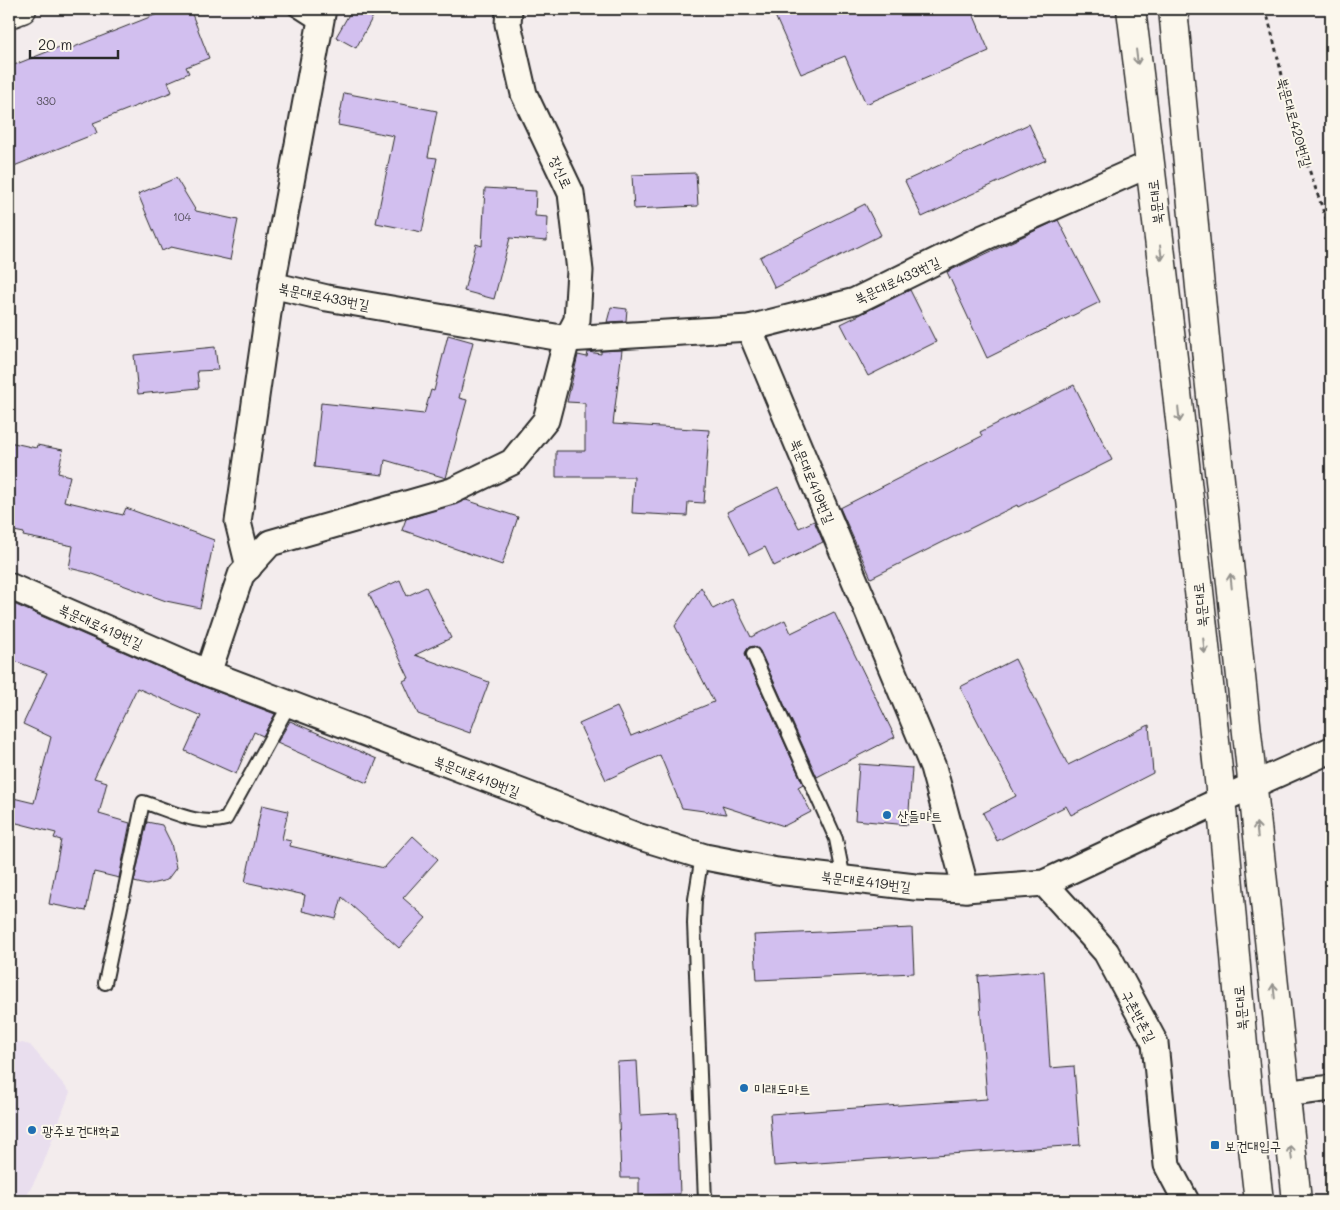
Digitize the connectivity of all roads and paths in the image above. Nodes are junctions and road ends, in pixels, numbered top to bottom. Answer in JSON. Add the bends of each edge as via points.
{"nodes":[{"id":1,"x":22,"y":9,"type":"edge"},
{"id":2,"x":295,"y":9,"type":"edge"},
{"id":3,"x":509,"y":9,"type":"edge"},
{"id":4,"x":1131,"y":9,"type":"edge"},
{"id":5,"x":1173,"y":9,"type":"edge"},
{"id":6,"x":1266,"y":9,"type":"edge"},
{"id":7,"x":9,"y":14,"type":"edge"},
{"id":8,"x":321,"y":17,"type":"edge"},
{"id":9,"x":1150,"y":164,"type":"junction"},
{"id":10,"x":1331,"y":233,"type":"edge"},
{"id":11,"x":272,"y":286,"type":"junction"},
{"id":12,"x":749,"y":328,"type":"junction"},
{"id":13,"x":567,"y":339,"type":"junction"},
{"id":14,"x":249,"y":567,"type":"junction"},
{"id":15,"x":9,"y":586,"type":"edge"},
{"id":16,"x":753,"y":654,"type":"dead end"},
{"id":17,"x":208,"y":674,"type":"junction"},
{"id":18,"x":288,"y":704,"type":"junction"},
{"id":19,"x":1331,"y":750,"type":"edge"},
{"id":20,"x":1253,"y":784,"type":"junction"},
{"id":21,"x":1221,"y":801,"type":"junction"},
{"id":22,"x":702,"y":856,"type":"junction"},
{"id":23,"x":844,"y":879,"type":"junction"},
{"id":24,"x":1044,"y":883,"type":"junction"},
{"id":25,"x":966,"y":890,"type":"junction"},
{"id":26,"x":105,"y":983,"type":"dead end"},
{"id":27,"x":1331,"y":1088,"type":"edge"},
{"id":28,"x":1284,"y":1094,"type":"junction"},
{"id":29,"x":704,"y":1201,"type":"edge"},
{"id":30,"x":1186,"y":1201,"type":"edge"},
{"id":31,"x":1259,"y":1201,"type":"edge"},
{"id":32,"x":1297,"y":1201,"type":"edge"}],
"edges":[{"from":1,"to":7,"type":"main road"},
{"from":2,"to":8,"type":"lane"},
{"from":3,"to":13,"type":"street","name":"장신로","via":[[508,24],[524,94],[571,193],[580,271],[577,320]]},
{"from":4,"to":9,"type":"main road","name":"북문대로","one_way":true},
{"from":20,"to":5,"type":"main road","one_way":true},
{"from":6,"to":10,"type":"path","name":"북문대로420번길","via":[[1295,129]]},
{"from":8,"to":11,"type":"street"},
{"from":9,"to":12,"type":"street","name":"북문대로433번길","via":[[983,238],[855,301]]},
{"from":9,"to":21,"type":"main road","name":"북문대로","one_way":true},
{"from":11,"to":13,"type":"street","name":"북문대로433번길"},
{"from":11,"to":14,"type":"street","name":"북문대로433번길","via":[[238,522]]},
{"from":12,"to":13,"type":"street","name":"북문대로433번길"},
{"from":12,"to":25,"type":"street","name":"북문대로419번길","via":[[933,767]]},
{"from":13,"to":14,"type":"street","via":[[546,420],[512,462],[452,491],[270,543]]},
{"from":14,"to":17,"type":"street","via":[[241,575]]},
{"from":15,"to":17,"type":"street","name":"북문대로419번길"},
{"from":16,"to":23,"type":"lane","via":[[836,839]]},
{"from":17,"to":18,"type":"street","name":"북문대로419번길"},
{"from":18,"to":22,"type":"street","name":"북문대로419번길","via":[[637,836]]},
{"from":18,"to":26,"type":"lane","via":[[226,818],[201,821],[143,802]]},
{"from":19,"to":20,"type":"street"},
{"from":20,"to":21,"type":"street"},
{"from":28,"to":20,"type":"main road","one_way":true},
{"from":21,"to":24,"type":"street","name":"북문대로419번길"},
{"from":21,"to":31,"type":"main road","name":"북문대로"},
{"from":22,"to":23,"type":"street","name":"북문대로419번길"},
{"from":22,"to":29,"type":"lane","via":[[694,923]]},
{"from":23,"to":25,"type":"street","name":"북문대로419번길"},
{"from":24,"to":25,"type":"street","name":"북문대로419번길"},
{"from":24,"to":30,"type":"street","name":"구촌반촌길","via":[[1106,952],[1155,1043],[1167,1165]]},
{"from":27,"to":28,"type":"street"},
{"from":32,"to":28,"type":"main road","one_way":true}]}
